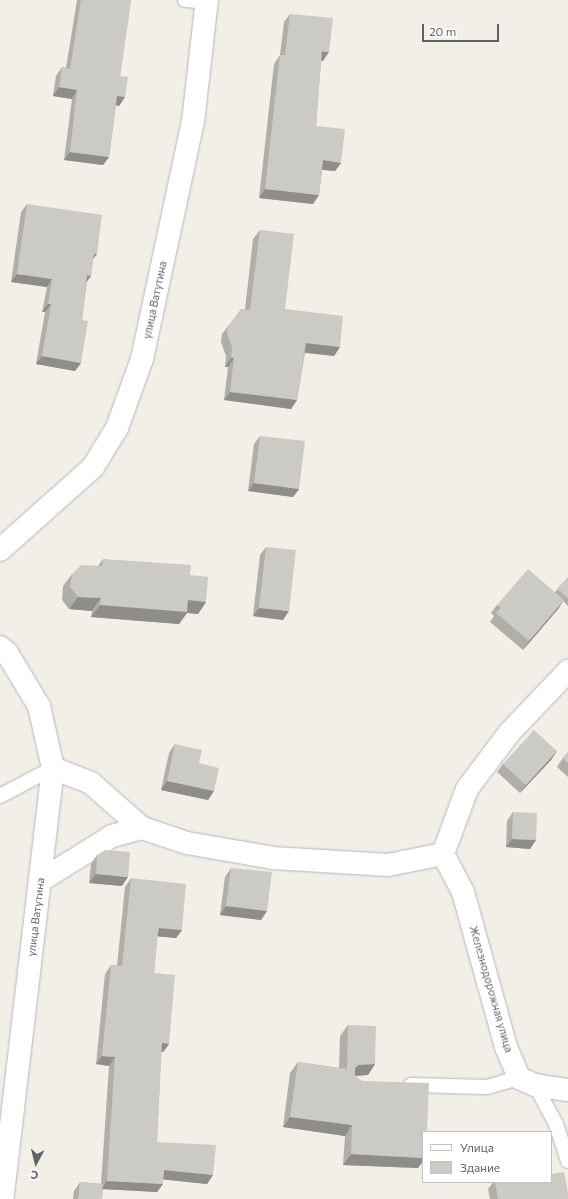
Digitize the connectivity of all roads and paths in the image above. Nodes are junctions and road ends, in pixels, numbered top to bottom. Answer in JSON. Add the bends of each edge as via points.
{"nodes":[{"id":1,"x":185,"y":0,"type":"edge"},
{"id":2,"x":207,"y":1,"type":"edge"},
{"id":3,"x":0,"y":550,"type":"edge"},
{"id":4,"x":0,"y":647,"type":"edge"},
{"id":5,"x":568,"y":671,"type":"edge"},
{"id":6,"x":53,"y":768,"type":"junction"},
{"id":7,"x":0,"y":796,"type":"edge"},
{"id":8,"x":142,"y":828,"type":"junction"},
{"id":9,"x":443,"y":854,"type":"junction"},
{"id":10,"x":40,"y":881,"type":"junction"},
{"id":11,"x":527,"y":1081,"type":"junction"},
{"id":12,"x":394,"y":1084,"type":"edge"},
{"id":13,"x":568,"y":1090,"type":"edge"},
{"id":14,"x":568,"y":1161,"type":"edge"},
{"id":15,"x":2,"y":1199,"type":"edge"}],
"edges":[{"from":1,"to":2,"type":"lane"},
{"from":2,"to":3,"type":"street","name":"улица Ватутина","via":[[193,122],[142,359],[117,428],[93,467]]},
{"from":4,"to":6,"type":"street","name":"улица Ватутина","via":[[39,706]]},
{"from":5,"to":9,"type":"street","via":[[509,733],[467,789]]},
{"from":6,"to":7,"type":"lane"},
{"from":6,"to":8,"type":"street","via":[[91,783]]},
{"from":6,"to":10,"type":"street","name":"улица Ватутина"},
{"from":8,"to":9,"type":"street","via":[[187,843],[273,858],[388,865]]},
{"from":8,"to":10,"type":"street","via":[[112,836]]},
{"from":9,"to":11,"type":"street","name":"Железнодорожная улица","via":[[463,892],[506,1047]]},
{"from":10,"to":15,"type":"street","name":"улица Ватутина"},
{"from":11,"to":12,"type":"lane","via":[[487,1087]]},
{"from":11,"to":13,"type":"street"},
{"from":11,"to":14,"type":"lane","via":[[556,1124]]}]}
